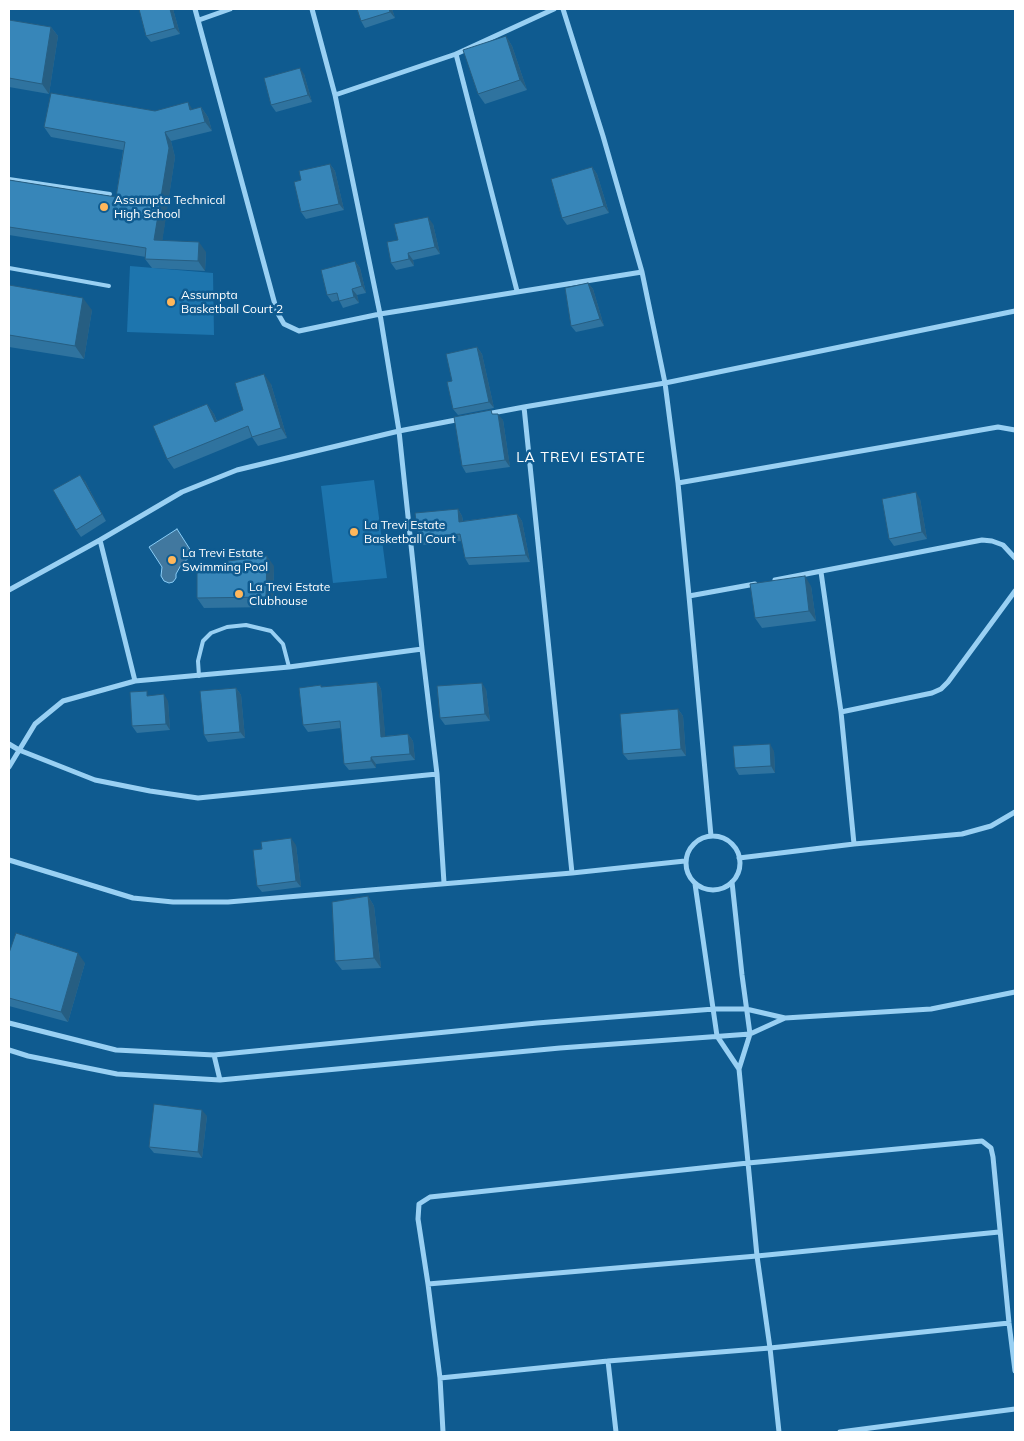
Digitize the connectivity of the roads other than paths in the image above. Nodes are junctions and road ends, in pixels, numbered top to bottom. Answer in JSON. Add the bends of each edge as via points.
{"nodes":[{"id":1,"x":195,"y":9,"type":"edge"},
{"id":2,"x":230,"y":9,"type":"edge"},
{"id":3,"x":312,"y":9,"type":"edge"},
{"id":4,"x":554,"y":9,"type":"edge"},
{"id":5,"x":563,"y":9,"type":"edge"},
{"id":6,"x":199,"y":20,"type":"junction"},
{"id":7,"x":456,"y":54,"type":"junction"},
{"id":8,"x":335,"y":95,"type":"junction"},
{"id":9,"x":9,"y":179,"type":"edge"},
{"id":10,"x":110,"y":194,"type":"edge"},
{"id":11,"x":9,"y":268,"type":"edge"},
{"id":12,"x":642,"y":272,"type":"junction"},
{"id":13,"x":109,"y":286,"type":"dead end"},
{"id":14,"x":517,"y":291,"type":"junction"},
{"id":15,"x":1015,"y":311,"type":"edge"},
{"id":16,"x":380,"y":314,"type":"junction"},
{"id":17,"x":665,"y":382,"type":"junction"},
{"id":18,"x":524,"y":407,"type":"junction"},
{"id":19,"x":485,"y":414,"type":"edge"},
{"id":20,"x":466,"y":418,"type":"edge"},
{"id":21,"x":398,"y":430,"type":"junction"},
{"id":22,"x":1015,"y":430,"type":"edge"},
{"id":23,"x":678,"y":483,"type":"junction"},
{"id":24,"x":100,"y":540,"type":"junction"},
{"id":25,"x":1015,"y":558,"type":"edge"},
{"id":26,"x":821,"y":572,"type":"junction"},
{"id":27,"x":9,"y":590,"type":"edge"},
{"id":28,"x":1015,"y":591,"type":"edge"},
{"id":29,"x":688,"y":596,"type":"junction"},
{"id":30,"x":422,"y":650,"type":"junction"},
{"id":31,"x":289,"y":667,"type":"junction"},
{"id":32,"x":198,"y":676,"type":"junction"},
{"id":33,"x":135,"y":681,"type":"junction"},
{"id":34,"x":841,"y":712,"type":"junction"},
{"id":35,"x":9,"y":744,"type":"edge"},
{"id":36,"x":19,"y":750,"type":"junction"},
{"id":37,"x":9,"y":767,"type":"edge"},
{"id":38,"x":437,"y":774,"type":"junction"},
{"id":39,"x":1015,"y":812,"type":"edge"},
{"id":40,"x":711,"y":836,"type":"junction"},
{"id":41,"x":854,"y":844,"type":"junction"},
{"id":42,"x":740,"y":858,"type":"junction"},
{"id":43,"x":9,"y":860,"type":"edge"},
{"id":44,"x":685,"y":861,"type":"junction"},
{"id":45,"x":572,"y":873,"type":"junction"},
{"id":46,"x":732,"y":882,"type":"junction"},
{"id":47,"x":444,"y":883,"type":"junction"},
{"id":48,"x":695,"y":884,"type":"junction"},
{"id":49,"x":1015,"y":992,"type":"edge"},
{"id":50,"x":714,"y":1009,"type":"junction"},
{"id":51,"x":746,"y":1009,"type":"junction"},
{"id":52,"x":785,"y":1018,"type":"junction"},
{"id":53,"x":9,"y":1023,"type":"edge"},
{"id":54,"x":750,"y":1034,"type":"junction"},
{"id":55,"x":717,"y":1036,"type":"junction"},
{"id":56,"x":9,"y":1050,"type":"edge"},
{"id":57,"x":214,"y":1054,"type":"junction"},
{"id":58,"x":739,"y":1068,"type":"junction"},
{"id":59,"x":220,"y":1080,"type":"junction"},
{"id":60,"x":748,"y":1163,"type":"junction"},
{"id":61,"x":1000,"y":1232,"type":"junction"},
{"id":62,"x":757,"y":1256,"type":"junction"},
{"id":63,"x":428,"y":1284,"type":"junction"},
{"id":64,"x":1009,"y":1323,"type":"junction"},
{"id":65,"x":770,"y":1348,"type":"junction"},
{"id":66,"x":608,"y":1361,"type":"junction"},
{"id":67,"x":1015,"y":1371,"type":"edge"},
{"id":68,"x":440,"y":1378,"type":"junction"},
{"id":69,"x":1015,"y":1409,"type":"edge"},
{"id":70,"x":443,"y":1432,"type":"edge"},
{"id":71,"x":616,"y":1432,"type":"edge"},
{"id":72,"x":778,"y":1432,"type":"edge"},
{"id":73,"x":840,"y":1432,"type":"edge"}],
"edges":[{"from":1,"to":6,"type":"street"},
{"from":2,"to":6,"type":"street"},
{"from":3,"to":8,"type":"street"},
{"from":4,"to":7,"type":"street"},
{"from":5,"to":12,"type":"street"},
{"from":6,"to":16,"type":"street","via":[[277,312],[284,324],[300,331]]},
{"from":7,"to":8,"type":"street"},
{"from":7,"to":14,"type":"street"},
{"from":8,"to":16,"type":"street"},
{"from":9,"to":10,"type":"lane"},
{"from":11,"to":13,"type":"lane"},
{"from":12,"to":14,"type":"street"},
{"from":12,"to":17,"type":"street"},
{"from":14,"to":16,"type":"street"},
{"from":15,"to":17,"type":"street"},
{"from":16,"to":21,"type":"street"},
{"from":17,"to":18,"type":"street"},
{"from":17,"to":23,"type":"street"},
{"from":18,"to":19,"type":"street"},
{"from":18,"to":45,"type":"street"},
{"from":20,"to":21,"type":"street"},
{"from":21,"to":24,"type":"street","via":[[238,470],[182,492]]},
{"from":21,"to":30,"type":"street"},
{"from":22,"to":23,"type":"street","via":[[998,427]]},
{"from":23,"to":29,"type":"street"},
{"from":24,"to":27,"type":"street"},
{"from":24,"to":33,"type":"street"},
{"from":25,"to":26,"type":"street","via":[[1002,546],[982,540]]},
{"from":26,"to":29,"type":"street"},
{"from":26,"to":34,"type":"street"},
{"from":28,"to":34,"type":"street","via":[[941,688],[932,694]]},
{"from":29,"to":40,"type":"street"},
{"from":30,"to":31,"type":"street"},
{"from":30,"to":38,"type":"street"},
{"from":31,"to":32,"type":"street"},
{"from":31,"to":32,"type":"lane","via":[[283,644],[271,631],[246,625],[211,633],[204,641],[198,661]]},
{"from":32,"to":33,"type":"street"},
{"from":33,"to":36,"type":"street","via":[[64,701],[35,724]]},
{"from":34,"to":41,"type":"street"},
{"from":35,"to":36,"type":"street"},
{"from":36,"to":37,"type":"street"},
{"from":36,"to":38,"type":"street","via":[[95,780],[198,798]]},
{"from":38,"to":47,"type":"street"},
{"from":39,"to":41,"type":"street","via":[[991,826],[962,834]]},
{"from":40,"to":42,"type":"street","via":[[724,838],[734,846]]},
{"from":40,"to":44,"type":"street","via":[[699,839],[689,848]]},
{"from":41,"to":42,"type":"street"},
{"from":42,"to":46,"type":"street","via":[[738,872]]},
{"from":43,"to":47,"type":"street","via":[[132,898],[173,902],[228,902]]},
{"from":44,"to":45,"type":"street"},
{"from":44,"to":48,"type":"street"},
{"from":45,"to":47,"type":"street"},
{"from":46,"to":48,"type":"street","via":[[720,889],[707,890]]},
{"from":46,"to":51,"type":"street"},
{"from":48,"to":50,"type":"street"},
{"from":49,"to":52,"type":"street","via":[[931,1009]]},
{"from":50,"to":51,"type":"street"},
{"from":50,"to":55,"type":"street"},
{"from":50,"to":57,"type":"street"},
{"from":51,"to":52,"type":"street"},
{"from":51,"to":54,"type":"street"},
{"from":52,"to":54,"type":"street"},
{"from":53,"to":57,"type":"street","via":[[116,1050]]},
{"from":54,"to":55,"type":"street"},
{"from":54,"to":58,"type":"street"},
{"from":55,"to":58,"type":"street"},
{"from":55,"to":59,"type":"street"},
{"from":56,"to":59,"type":"street","via":[[117,1074]]},
{"from":57,"to":59,"type":"street"},
{"from":58,"to":60,"type":"street"},
{"from":60,"to":61,"type":"street","via":[[982,1142],[991,1148],[993,1157]]},
{"from":60,"to":62,"type":"street"},
{"from":60,"to":63,"type":"street","via":[[430,1197],[419,1204],[418,1219]]},
{"from":61,"to":62,"type":"street"},
{"from":61,"to":64,"type":"street"},
{"from":62,"to":63,"type":"street"},
{"from":62,"to":65,"type":"street"},
{"from":63,"to":68,"type":"street"},
{"from":64,"to":65,"type":"street"},
{"from":64,"to":67,"type":"street"},
{"from":65,"to":66,"type":"street"},
{"from":65,"to":72,"type":"street"},
{"from":66,"to":68,"type":"street"},
{"from":66,"to":71,"type":"street"},
{"from":68,"to":70,"type":"street"},
{"from":69,"to":73,"type":"street"}]}
